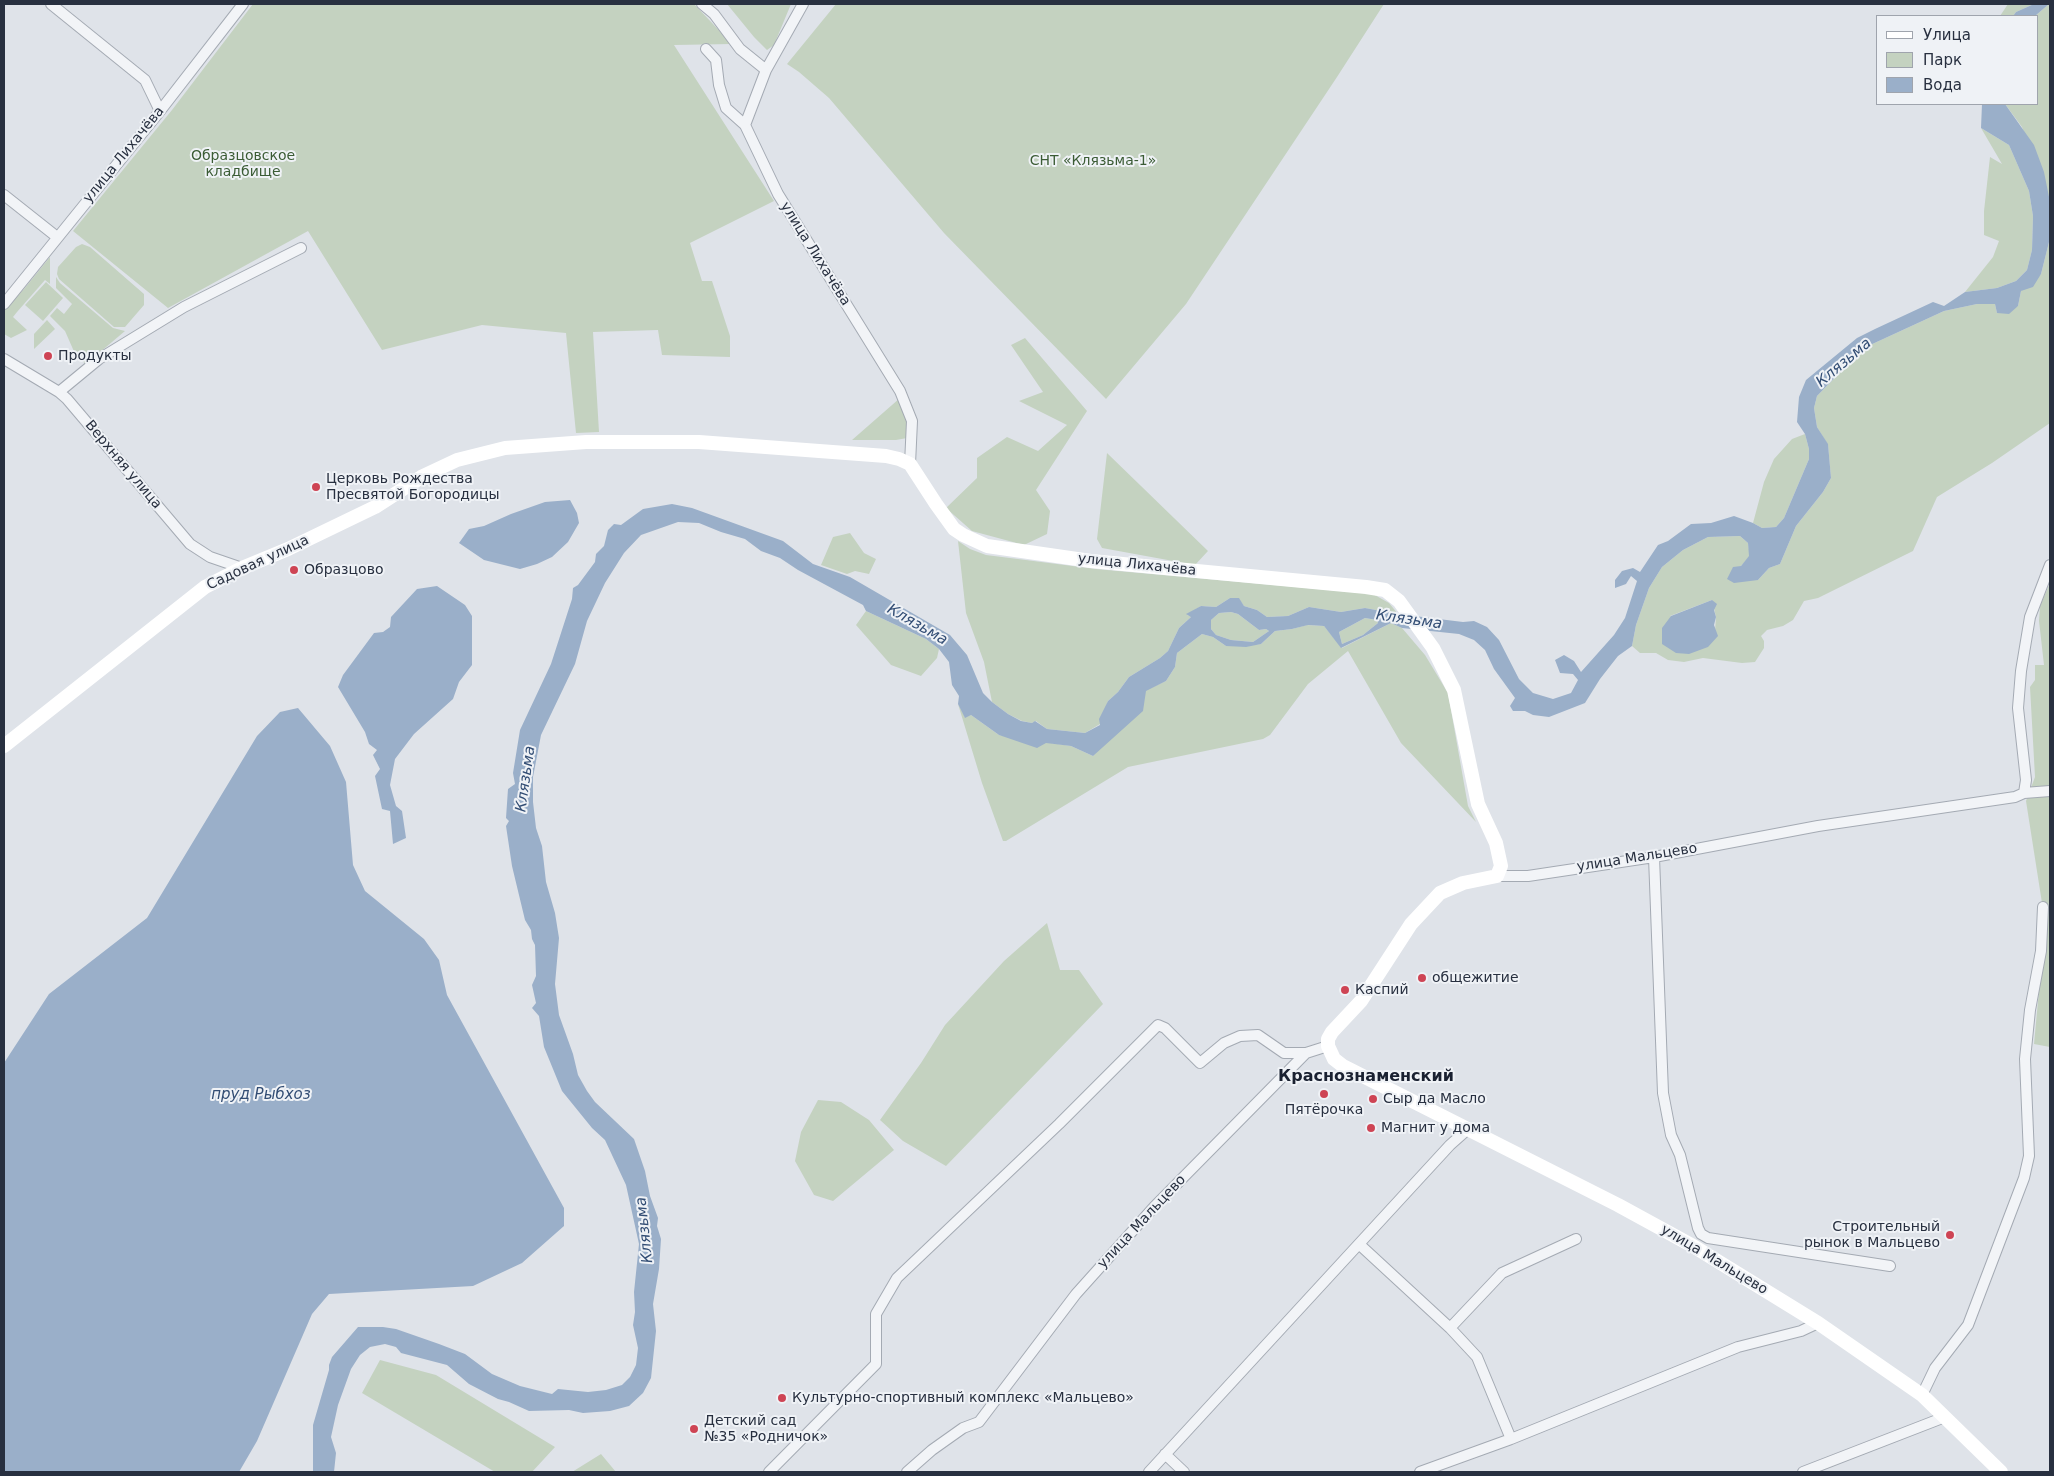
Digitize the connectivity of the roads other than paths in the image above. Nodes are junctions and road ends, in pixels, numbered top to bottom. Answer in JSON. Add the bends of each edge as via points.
{"nodes":[{"id":1,"x":242,"y":4,"type":"edge"},
{"id":2,"x":702,"y":4,"type":"edge"},
{"id":3,"x":803,"y":4,"type":"edge"},
{"id":4,"x":56,"y":5,"type":"edge"},
{"id":5,"x":706,"y":49,"type":"dead end"},
{"id":6,"x":766,"y":70,"type":"junction"},
{"id":7,"x":160,"y":111,"type":"junction"},
{"id":8,"x":745,"y":125,"type":"junction"},
{"id":9,"x":4,"y":195,"type":"edge"},
{"id":10,"x":58,"y":237,"type":"junction"},
{"id":11,"x":301,"y":248,"type":"dead end"},
{"id":12,"x":4,"y":304,"type":"edge"},
{"id":13,"x":4,"y":359,"type":"edge"},
{"id":14,"x":59,"y":392,"type":"junction"},
{"id":15,"x":910,"y":464,"type":"junction"},
{"id":16,"x":2050,"y":565,"type":"edge"},
{"id":17,"x":242,"y":568,"type":"junction"},
{"id":18,"x":4,"y":746,"type":"edge"},
{"id":19,"x":2050,"y":791,"type":"edge"},
{"id":20,"x":2024,"y":793,"type":"junction"},
{"id":21,"x":1654,"y":856,"type":"junction"},
{"id":22,"x":1497,"y":876,"type":"junction"},
{"id":23,"x":2043,"y":907,"type":"dead end"},
{"id":24,"x":1328,"y":1046,"type":"junction"},
{"id":25,"x":1306,"y":1053,"type":"junction"},
{"id":26,"x":1468,"y":1130,"type":"junction"},
{"id":27,"x":1701,"y":1234,"type":"junction"},
{"id":28,"x":1576,"y":1239,"type":"dead end"},
{"id":29,"x":1360,"y":1245,"type":"junction"},
{"id":30,"x":1693,"y":1246,"type":"junction"},
{"id":31,"x":1890,"y":1266,"type":"dead end"},
{"id":32,"x":1818,"y":1324,"type":"junction"},
{"id":33,"x":1450,"y":1328,"type":"junction"},
{"id":34,"x":1922,"y":1395,"type":"junction"},
{"id":35,"x":1945,"y":1417,"type":"junction"},
{"id":36,"x":1510,"y":1439,"type":"junction"},
{"id":37,"x":1165,"y":1454,"type":"junction"},
{"id":38,"x":769,"y":1472,"type":"edge"},
{"id":39,"x":907,"y":1472,"type":"edge"},
{"id":40,"x":1149,"y":1472,"type":"edge"},
{"id":41,"x":1184,"y":1472,"type":"edge"},
{"id":42,"x":1420,"y":1472,"type":"edge"},
{"id":43,"x":1803,"y":1472,"type":"edge"},
{"id":44,"x":2001,"y":1472,"type":"edge"}],
"edges":[{"from":1,"to":7,"type":"street","name":"улица Лихачёва"},
{"from":2,"to":6,"type":"street","via":[[714,14],[740,49]]},
{"from":3,"to":6,"type":"street"},
{"from":4,"to":7,"type":"street","via":[[145,80]]},
{"from":5,"to":8,"type":"street","name":"улица Лихачёва","via":[[716,60],[726,108]]},
{"from":6,"to":8,"type":"street"},
{"from":7,"to":10,"type":"street","name":"улица Лихачёва"},
{"from":8,"to":15,"type":"street","name":"улица Лихачёва","via":[[778,194],[900,391],[912,421]]},
{"from":9,"to":10,"type":"street"},
{"from":10,"to":12,"type":"street","name":"улица Лихачёва"},
{"from":11,"to":14,"type":"street","via":[[184,307],[99,360]]},
{"from":13,"to":14,"type":"street","name":"Верхняя улица"},
{"from":14,"to":17,"type":"street","name":"Верхняя улица","via":[[190,544],[210,557]]},
{"from":15,"to":17,"type":"street","name":"Садовая улица","via":[[886,456],[699,442],[549,444],[505,448],[457,460],[423,476],[375,507]]},
{"from":15,"to":22,"type":"street","name":"улица Лихачёва","via":[[954,529],[987,546],[1091,561],[1366,587],[1389,592],[1433,648],[1454,690],[1478,804],[1496,844],[1501,866]]},
{"from":16,"to":20,"type":"street","via":[[2030,617],[2021,671],[2018,708],[2026,780]]},
{"from":17,"to":18,"type":"street","name":"Садовая улица","via":[[205,587]]},
{"from":19,"to":20,"type":"street","name":"улица Мальцево"},
{"from":20,"to":21,"type":"street","name":"улица Мальцево"},
{"from":21,"to":22,"type":"street","name":"улица Мальцево","via":[[1528,876]]},
{"from":21,"to":27,"type":"street","via":[[1663,1094],[1671,1135],[1680,1155]]},
{"from":22,"to":24,"type":"street","name":"улица Мальцево","via":[[1463,883],[1440,893],[1410,924],[1361,1001],[1332,1032]]},
{"from":23,"to":34,"type":"street","via":[[2041,951],[2025,1059],[2029,1156],[2024,1178],[1971,1318],[1935,1368]]},
{"from":24,"to":25,"type":"street","name":"улица Мальцево"},
{"from":24,"to":26,"type":"street","name":"улица Мальцево","via":[[1334,1059],[1343,1066]]},
{"from":25,"to":38,"type":"street","via":[[1284,1053],[1258,1035],[1240,1036],[1224,1043],[1200,1063],[1158,1025],[897,1278],[876,1314],[876,1364]]},
{"from":25,"to":39,"type":"street","name":"улица Мальцево","via":[[1154,1207],[1076,1294],[979,1422],[963,1428]]},
{"from":26,"to":29,"type":"street","via":[[1450,1145]]},
{"from":26,"to":30,"type":"street","name":"улица Мальцево"},
{"from":27,"to":30,"type":"street"},
{"from":27,"to":31,"type":"street","via":[[1708,1238]]},
{"from":28,"to":33,"type":"street","via":[[1502,1273]]},
{"from":29,"to":33,"type":"street"},
{"from":29,"to":37,"type":"street"},
{"from":30,"to":32,"type":"street","name":"улица Мальцево"},
{"from":32,"to":34,"type":"street","name":"улица Мальцево"},
{"from":32,"to":36,"type":"street","via":[[1738,1347]]},
{"from":33,"to":36,"type":"street","via":[[1477,1357]]},
{"from":34,"to":35,"type":"street","name":"улица Мальцево"},
{"from":35,"to":43,"type":"street"},
{"from":35,"to":44,"type":"street","name":"улица Мальцево"},
{"from":36,"to":42,"type":"street"},
{"from":37,"to":40,"type":"street"},
{"from":37,"to":41,"type":"street"}]}
